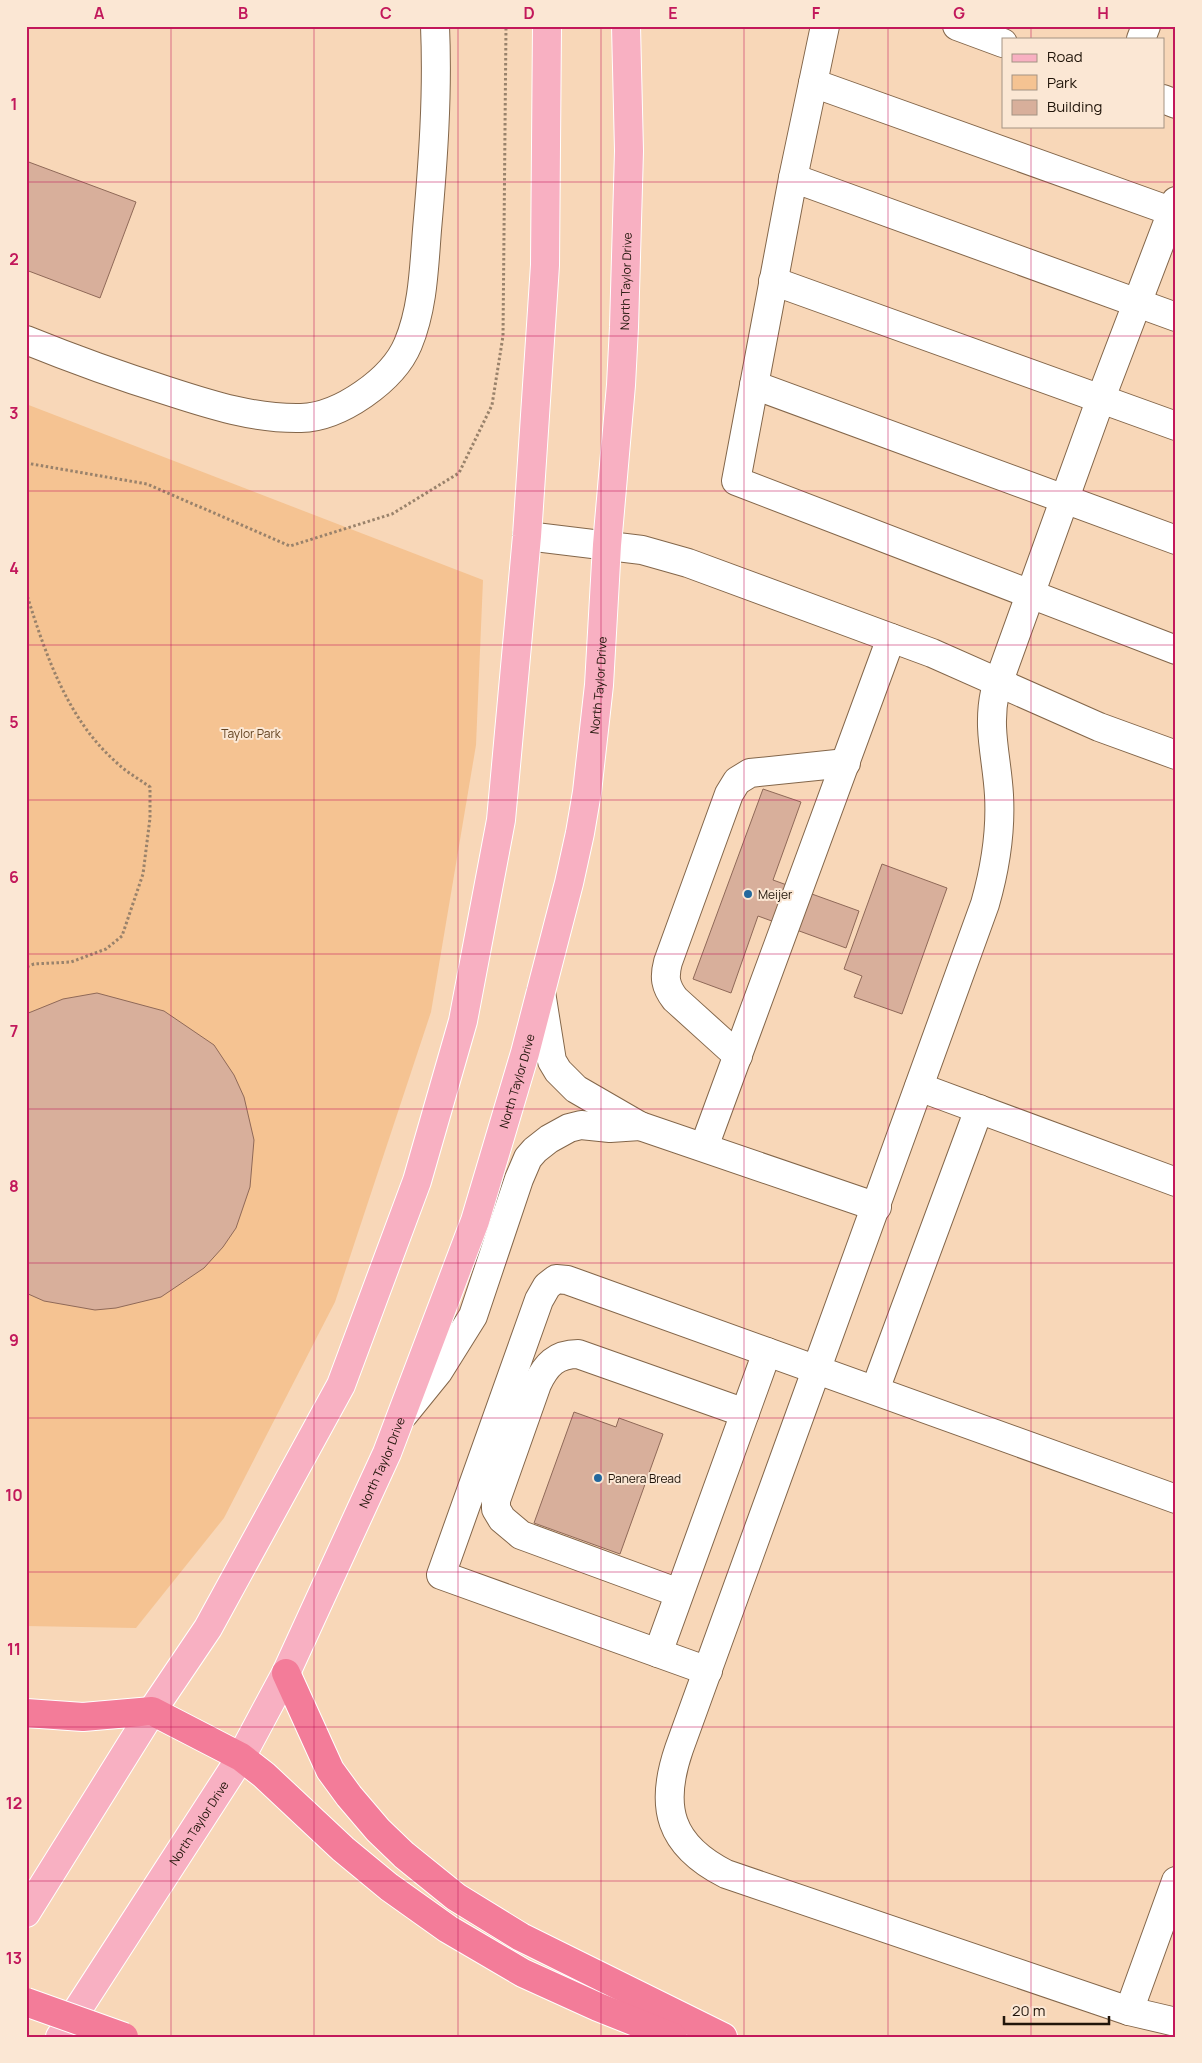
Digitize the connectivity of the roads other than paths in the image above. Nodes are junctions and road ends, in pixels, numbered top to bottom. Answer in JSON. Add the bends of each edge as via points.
{"nodes":[{"id":1,"x":435,"y":26,"type":"edge"},
{"id":2,"x":547,"y":26,"type":"edge"},
{"id":3,"x":626,"y":26,"type":"edge"},
{"id":4,"x":825,"y":26,"type":"edge"},
{"id":5,"x":957,"y":26,"type":"edge"},
{"id":6,"x":1146,"y":26,"type":"edge"},
{"id":7,"x":1141,"y":38,"type":"edge"},
{"id":8,"x":1002,"y":43,"type":"edge"},
{"id":9,"x":813,"y":83,"type":"junction"},
{"id":10,"x":1164,"y":99,"type":"edge"},
{"id":11,"x":1176,"y":104,"type":"edge"},
{"id":12,"x":793,"y":178,"type":"junction"},
{"id":13,"x":1174,"y":208,"type":"edge"},
{"id":14,"x":773,"y":280,"type":"junction"},
{"id":15,"x":1137,"y":302,"type":"junction"},
{"id":16,"x":1176,"y":316,"type":"edge"},
{"id":17,"x":26,"y":340,"type":"edge"},
{"id":18,"x":754,"y":385,"type":"junction"},
{"id":19,"x":1100,"y":398,"type":"junction"},
{"id":20,"x":1176,"y":426,"type":"edge"},
{"id":21,"x":1064,"y":500,"type":"junction"},
{"id":22,"x":527,"y":536,"type":"junction"},
{"id":23,"x":1176,"y":540,"type":"edge"},
{"id":24,"x":607,"y":545,"type":"junction"},
{"id":25,"x":1030,"y":594,"type":"junction"},
{"id":26,"x":891,"y":638,"type":"junction"},
{"id":27,"x":1176,"y":650,"type":"edge"},
{"id":28,"x":999,"y":681,"type":"junction"},
{"id":29,"x":1176,"y":755,"type":"edge"},
{"id":30,"x":846,"y":763,"type":"junction"},
{"id":31,"x":541,"y":992,"type":"junction"},
{"id":32,"x":738,"y":1056,"type":"junction"},
{"id":33,"x":919,"y":1087,"type":"junction"},
{"id":34,"x":979,"y":1109,"type":"junction"},
{"id":35,"x":640,"y":1126,"type":"junction"},
{"id":36,"x":704,"y":1148,"type":"junction"},
{"id":37,"x":1176,"y":1182,"type":"edge"},
{"id":38,"x":877,"y":1207,"type":"junction"},
{"id":39,"x":767,"y":1352,"type":"junction"},
{"id":40,"x":818,"y":1370,"type":"junction"},
{"id":41,"x":875,"y":1390,"type":"junction"},
{"id":42,"x":745,"y":1413,"type":"junction"},
{"id":43,"x":400,"y":1420,"type":"junction"},
{"id":44,"x":1176,"y":1499,"type":"edge"},
{"id":45,"x":679,"y":1593,"type":"junction"},
{"id":46,"x":658,"y":1653,"type":"junction"},
{"id":47,"x":708,"y":1671,"type":"junction"},
{"id":48,"x":286,"y":1673,"type":"junction"},
{"id":49,"x":152,"y":1711,"type":"junction"},
{"id":50,"x":26,"y":1713,"type":"edge"},
{"id":51,"x":241,"y":1757,"type":"junction"},
{"id":52,"x":1176,"y":1881,"type":"edge"},
{"id":53,"x":26,"y":1913,"type":"edge"},
{"id":54,"x":26,"y":2002,"type":"edge"},
{"id":55,"x":1129,"y":2011,"type":"junction"},
{"id":56,"x":1176,"y":2022,"type":"edge"},
{"id":57,"x":60,"y":2037,"type":"edge"},
{"id":58,"x":124,"y":2037,"type":"edge"},
{"id":59,"x":673,"y":2037,"type":"edge"},
{"id":60,"x":723,"y":2037,"type":"edge"}],
"edges":[{"from":1,"to":17,"type":"lane","via":[[433,156],[421,301],[408,346],[386,376],[358,399],[337,410],[302,418],[227,410],[105,371]]},
{"from":2,"to":22,"type":"main road","via":[[545,265]]},
{"from":3,"to":24,"type":"main road","name":"North Taylor Drive","via":[[629,151],[624,327]]},
{"from":4,"to":9,"type":"lane"},
{"from":5,"to":8,"type":"lane"},
{"from":6,"to":7,"type":"lane"},
{"from":9,"to":12,"type":"lane"},
{"from":9,"to":13,"type":"lane"},
{"from":10,"to":11,"type":"lane"},
{"from":12,"to":14,"type":"lane"},
{"from":12,"to":15,"type":"lane"},
{"from":13,"to":15,"type":"lane"},
{"from":14,"to":18,"type":"lane"},
{"from":14,"to":19,"type":"lane"},
{"from":15,"to":16,"type":"lane"},
{"from":15,"to":19,"type":"lane"},
{"from":18,"to":21,"type":"lane"},
{"from":18,"to":25,"type":"lane","via":[[736,481]]},
{"from":19,"to":20,"type":"lane"},
{"from":19,"to":21,"type":"lane"},
{"from":21,"to":23,"type":"lane"},
{"from":21,"to":25,"type":"lane"},
{"from":22,"to":24,"type":"lane"},
{"from":22,"to":49,"type":"main road","via":[[501,820],[463,1021],[416,1181],[341,1385],[208,1628]]},
{"from":24,"to":26,"type":"lane","via":[[649,551],[688,563]]},
{"from":24,"to":31,"type":"main road","name":"North Taylor Drive","via":[[599,685],[587,792],[569,883]]},
{"from":25,"to":27,"type":"lane"},
{"from":25,"to":28,"type":"lane"},
{"from":26,"to":28,"type":"lane"},
{"from":26,"to":30,"type":"lane"},
{"from":28,"to":29,"type":"lane","via":[[1099,727]]},
{"from":28,"to":33,"type":"lane","via":[[990,725],[999,797],[993,871],[980,919]]},
{"from":30,"to":32,"type":"lane"},
{"from":30,"to":32,"type":"lane","via":[[750,773],[737,781],[729,794],[668,962],[666,979],[675,998]]},
{"from":31,"to":35,"type":"lane","via":[[551,1055],[558,1071],[576,1089]]},
{"from":31,"to":43,"type":"main road","name":"North Taylor Drive","via":[[475,1221]]},
{"from":32,"to":36,"type":"lane"},
{"from":33,"to":34,"type":"lane"},
{"from":33,"to":38,"type":"lane"},
{"from":34,"to":37,"type":"lane"},
{"from":34,"to":41,"type":"lane"},
{"from":35,"to":36,"type":"lane"},
{"from":35,"to":43,"type":"lane","via":[[575,1125],[549,1139],[528,1158],[473,1316],[438,1372]]},
{"from":36,"to":38,"type":"lane"},
{"from":38,"to":40,"type":"lane"},
{"from":39,"to":40,"type":"lane"},
{"from":39,"to":42,"type":"lane"},
{"from":39,"to":46,"type":"lane","via":[[567,1280],[550,1282],[539,1300],[441,1575]]},
{"from":40,"to":41,"type":"lane"},
{"from":40,"to":47,"type":"lane"},
{"from":41,"to":44,"type":"lane"},
{"from":42,"to":45,"type":"lane"},
{"from":42,"to":45,"type":"lane","via":[[578,1354],[556,1358],[537,1384],[498,1493],[498,1514],[507,1525],[525,1537]]},
{"from":43,"to":48,"type":"main road","name":"North Taylor Drive"},
{"from":45,"to":46,"type":"lane"},
{"from":46,"to":47,"type":"lane"},
{"from":47,"to":55,"type":"lane","via":[[675,1762],[668,1793],[670,1814],[677,1830],[692,1852],[704,1862],[726,1874]]},
{"from":48,"to":51,"type":"main road","name":"North Taylor Drive"},
{"from":48,"to":60,"type":"highway","via":[[330,1770],[378,1830],[404,1855],[456,1898],[521,1937]]},
{"from":49,"to":50,"type":"highway","via":[[83,1717]]},
{"from":49,"to":51,"type":"highway"},
{"from":49,"to":53,"type":"main road"},
{"from":51,"to":57,"type":"main road","name":"North Taylor Drive"},
{"from":51,"to":59,"type":"highway","via":[[343,1849],[448,1929],[524,1973]]},
{"from":52,"to":55,"type":"lane"},
{"from":54,"to":58,"type":"highway","bridge":true},
{"from":55,"to":56,"type":"lane"}]}
